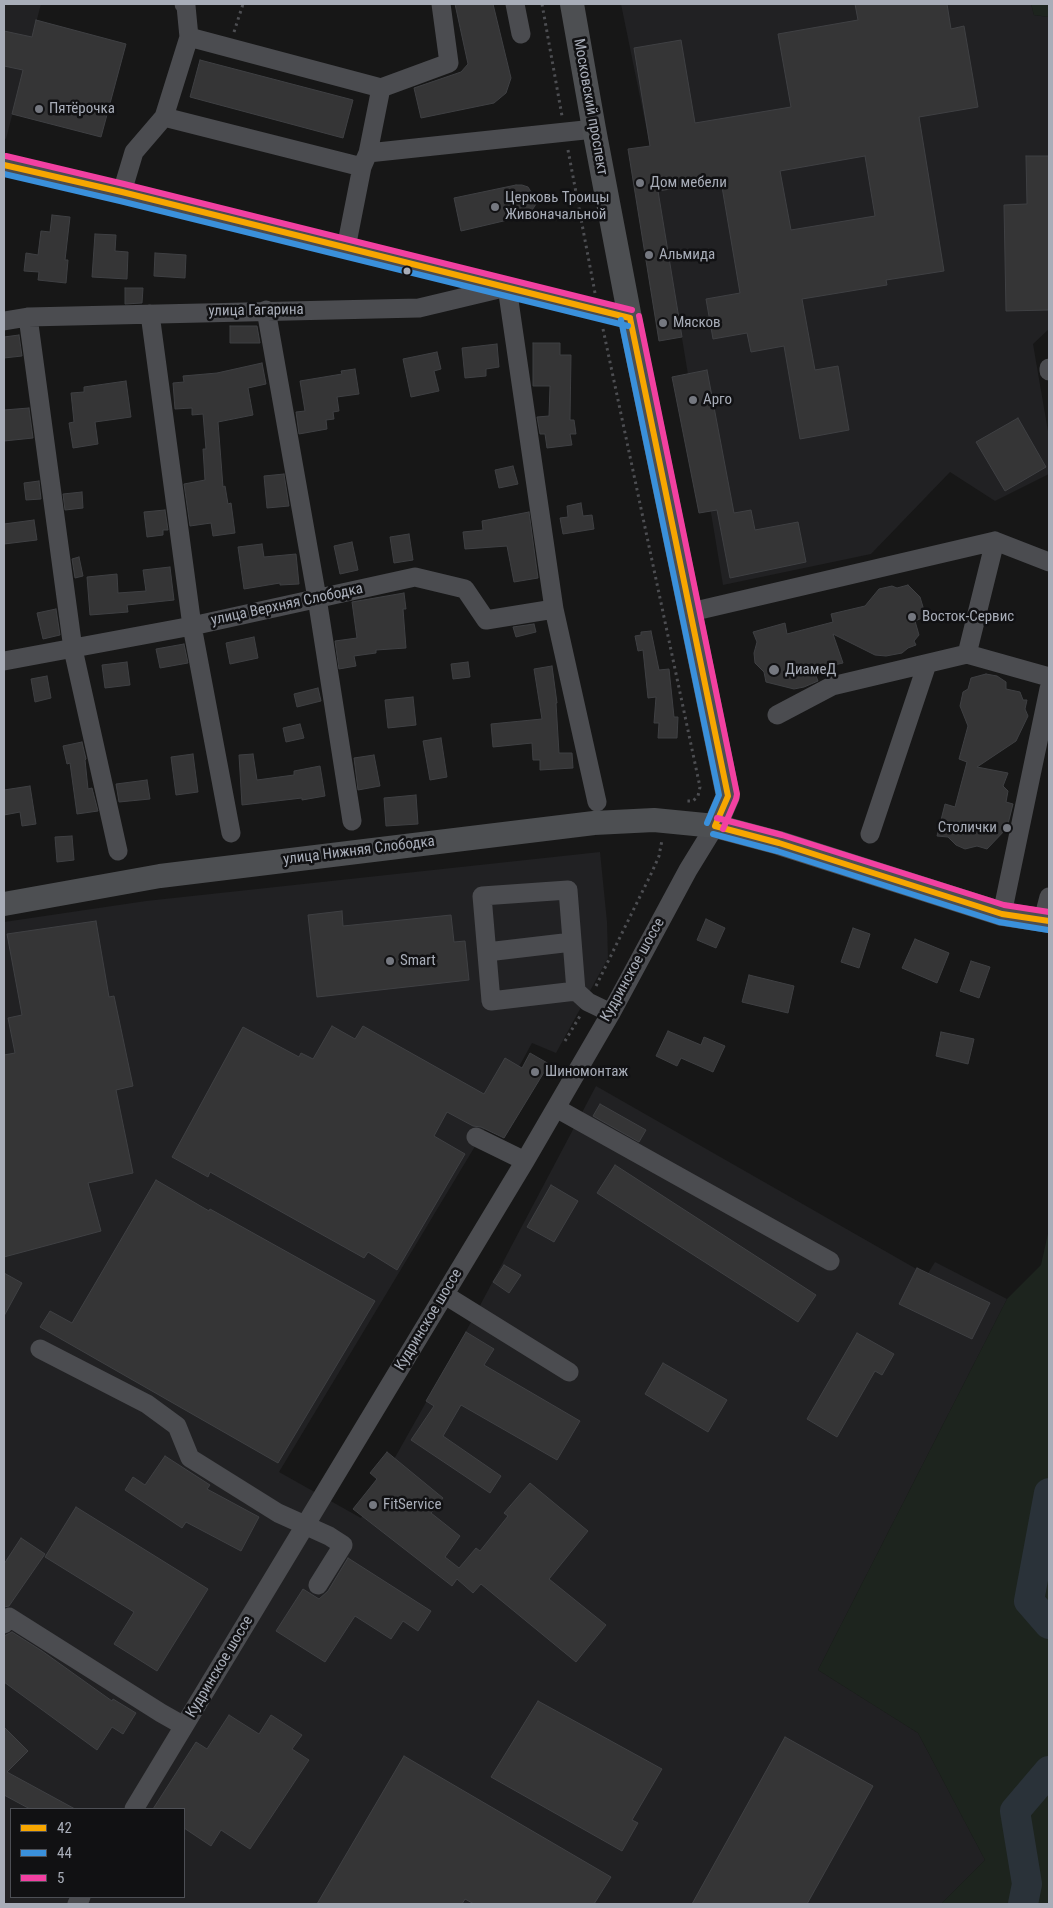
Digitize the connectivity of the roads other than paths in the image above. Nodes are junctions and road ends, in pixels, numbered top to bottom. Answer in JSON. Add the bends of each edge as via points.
{"nodes":[{"id":1,"x":184,"y":4,"type":"edge"},
{"id":2,"x":441,"y":4,"type":"edge"},
{"id":3,"x":515,"y":4,"type":"edge"},
{"id":4,"x":572,"y":4,"type":"edge"},
{"id":5,"x":521,"y":34,"type":"dead end"},
{"id":6,"x":189,"y":37,"type":"junction"},
{"id":7,"x":381,"y":88,"type":"junction"},
{"id":8,"x":164,"y":117,"type":"junction"},
{"id":9,"x":594,"y":129,"type":"junction"},
{"id":10,"x":365,"y":160,"type":"junction"},
{"id":11,"x":4,"y":165,"type":"edge"},
{"id":12,"x":122,"y":192,"type":"junction"},
{"id":13,"x":346,"y":248,"type":"junction"},
{"id":14,"x":507,"y":287,"type":"junction"},
{"id":15,"x":266,"y":310,"type":"junction"},
{"id":16,"x":150,"y":314,"type":"junction"},
{"id":17,"x":28,"y":317,"type":"junction"},
{"id":18,"x":630,"y":318,"type":"junction"},
{"id":19,"x":4,"y":321,"type":"edge"},
{"id":20,"x":995,"y":540,"type":"junction"},
{"id":21,"x":1049,"y":562,"type":"edge"},
{"id":22,"x":317,"y":598,"type":"junction"},
{"id":23,"x":554,"y":609,"type":"junction"},
{"id":24,"x":691,"y":612,"type":"junction"},
{"id":25,"x":192,"y":626,"type":"junction"},
{"id":26,"x":74,"y":649,"type":"junction"},
{"id":27,"x":967,"y":654,"type":"junction"},
{"id":28,"x":4,"y":661,"type":"edge"},
{"id":29,"x":927,"y":664,"type":"junction"},
{"id":30,"x":1049,"y":676,"type":"edge"},
{"id":31,"x":1049,"y":689,"type":"edge"},
{"id":32,"x":777,"y":715,"type":"dead end"},
{"id":33,"x":597,"y":802,"type":"dead end"},
{"id":34,"x":352,"y":820,"type":"dead end"},
{"id":35,"x":715,"y":826,"type":"junction"},
{"id":36,"x":231,"y":833,"type":"dead end"},
{"id":37,"x":870,"y":834,"type":"dead end"},
{"id":38,"x":118,"y":851,"type":"dead end"},
{"id":39,"x":4,"y":904,"type":"edge"},
{"id":40,"x":1047,"y":912,"type":"edge"},
{"id":41,"x":1002,"y":914,"type":"junction"},
{"id":42,"x":572,"y":942,"type":"junction"},
{"id":43,"x":487,"y":952,"type":"junction"},
{"id":44,"x":582,"y":996,"type":"junction"},
{"id":45,"x":611,"y":1013,"type":"junction"},
{"id":46,"x":556,"y":1108,"type":"junction"},
{"id":47,"x":476,"y":1137,"type":"dead end"},
{"id":48,"x":526,"y":1161,"type":"junction"},
{"id":49,"x":830,"y":1261,"type":"dead end"},
{"id":50,"x":444,"y":1295,"type":"junction"},
{"id":51,"x":40,"y":1349,"type":"dead end"},
{"id":52,"x":569,"y":1372,"type":"dead end"},
{"id":53,"x":304,"y":1526,"type":"junction"},
{"id":54,"x":318,"y":1585,"type":"dead end"},
{"id":55,"x":4,"y":1624,"type":"edge"},
{"id":56,"x":184,"y":1726,"type":"junction"},
{"id":57,"x":135,"y":1808,"type":"edge"}],
"edges":[{"from":1,"to":6,"type":"street"},
{"from":2,"to":7,"type":"street","via":[[449,63]]},
{"from":3,"to":5,"type":"street"},
{"from":4,"to":9,"type":"main road","name":"Московский проспект"},
{"from":6,"to":7,"type":"street"},
{"from":6,"to":8,"type":"street"},
{"from":7,"to":10,"type":"street"},
{"from":8,"to":10,"type":"street"},
{"from":8,"to":12,"type":"street","via":[[134,152]]},
{"from":9,"to":10,"type":"street"},
{"from":9,"to":18,"type":"main road","name":"Московский проспект"},
{"from":10,"to":13,"type":"street"},
{"from":11,"to":12,"type":"street"},
{"from":12,"to":13,"type":"street"},
{"from":13,"to":14,"type":"street"},
{"from":14,"to":15,"type":"street","name":"улица Гагарина","via":[[419,308]]},
{"from":14,"to":18,"type":"street"},
{"from":14,"to":23,"type":"street"},
{"from":15,"to":16,"type":"street","name":"улица Гагарина"},
{"from":15,"to":22,"type":"street"},
{"from":16,"to":17,"type":"street","name":"улица Гагарина"},
{"from":16,"to":25,"type":"street"},
{"from":17,"to":19,"type":"street","name":"улица Гагарина"},
{"from":17,"to":26,"type":"street"},
{"from":18,"to":24,"type":"main road","name":"Московский проспект"},
{"from":20,"to":21,"type":"street"},
{"from":20,"to":24,"type":"street"},
{"from":20,"to":27,"type":"street"},
{"from":22,"to":23,"type":"street","name":"улица Верхняя Слободка","via":[[415,577],[465,589],[486,620]]},
{"from":22,"to":25,"type":"street","name":"улица Верхняя Слободка"},
{"from":22,"to":34,"type":"street"},
{"from":23,"to":33,"type":"street"},
{"from":24,"to":35,"type":"main road","name":"Московский проспект","via":[[728,796]]},
{"from":25,"to":26,"type":"street","name":"улица Верхняя Слободка"},
{"from":25,"to":36,"type":"street"},
{"from":26,"to":28,"type":"street","name":"улица Верхняя Слободка"},
{"from":26,"to":38,"type":"street"},
{"from":27,"to":29,"type":"street"},
{"from":27,"to":30,"type":"street"},
{"from":29,"to":32,"type":"street","via":[[832,686]]},
{"from":29,"to":37,"type":"street"},
{"from":31,"to":41,"type":"street"},
{"from":35,"to":39,"type":"main road","name":"улица Нижняя Слободка","via":[[660,820],[594,823],[160,876]]},
{"from":35,"to":41,"type":"main road","name":"улица Нижняя Слободка"},
{"from":35,"to":45,"type":"street","name":"Кудринское шоссе"},
{"from":40,"to":41,"type":"main road","name":"улица Нижняя Слободка"},
{"from":42,"to":43,"type":"street"},
{"from":42,"to":43,"type":"street","via":[[568,890],[482,896]]},
{"from":42,"to":44,"type":"street"},
{"from":43,"to":44,"type":"street","via":[[491,1001]]},
{"from":44,"to":45,"type":"street"},
{"from":45,"to":46,"type":"street","name":"Кудринское шоссе"},
{"from":46,"to":48,"type":"street","name":"Кудринское шоссе"},
{"from":46,"to":49,"type":"street"},
{"from":47,"to":48,"type":"street"},
{"from":48,"to":50,"type":"street","name":"Кудринское шоссе"},
{"from":50,"to":52,"type":"street"},
{"from":50,"to":53,"type":"street","name":"Кудринское шоссе"},
{"from":51,"to":53,"type":"street","via":[[147,1404],[177,1426],[190,1458],[258,1502]]},
{"from":53,"to":54,"type":"street","via":[[343,1545]]},
{"from":53,"to":56,"type":"street","name":"Кудринское шоссе"},
{"from":55,"to":56,"type":"street","via":[[9,1617]]},
{"from":56,"to":57,"type":"street","name":"Кудринское шоссе"}]}
